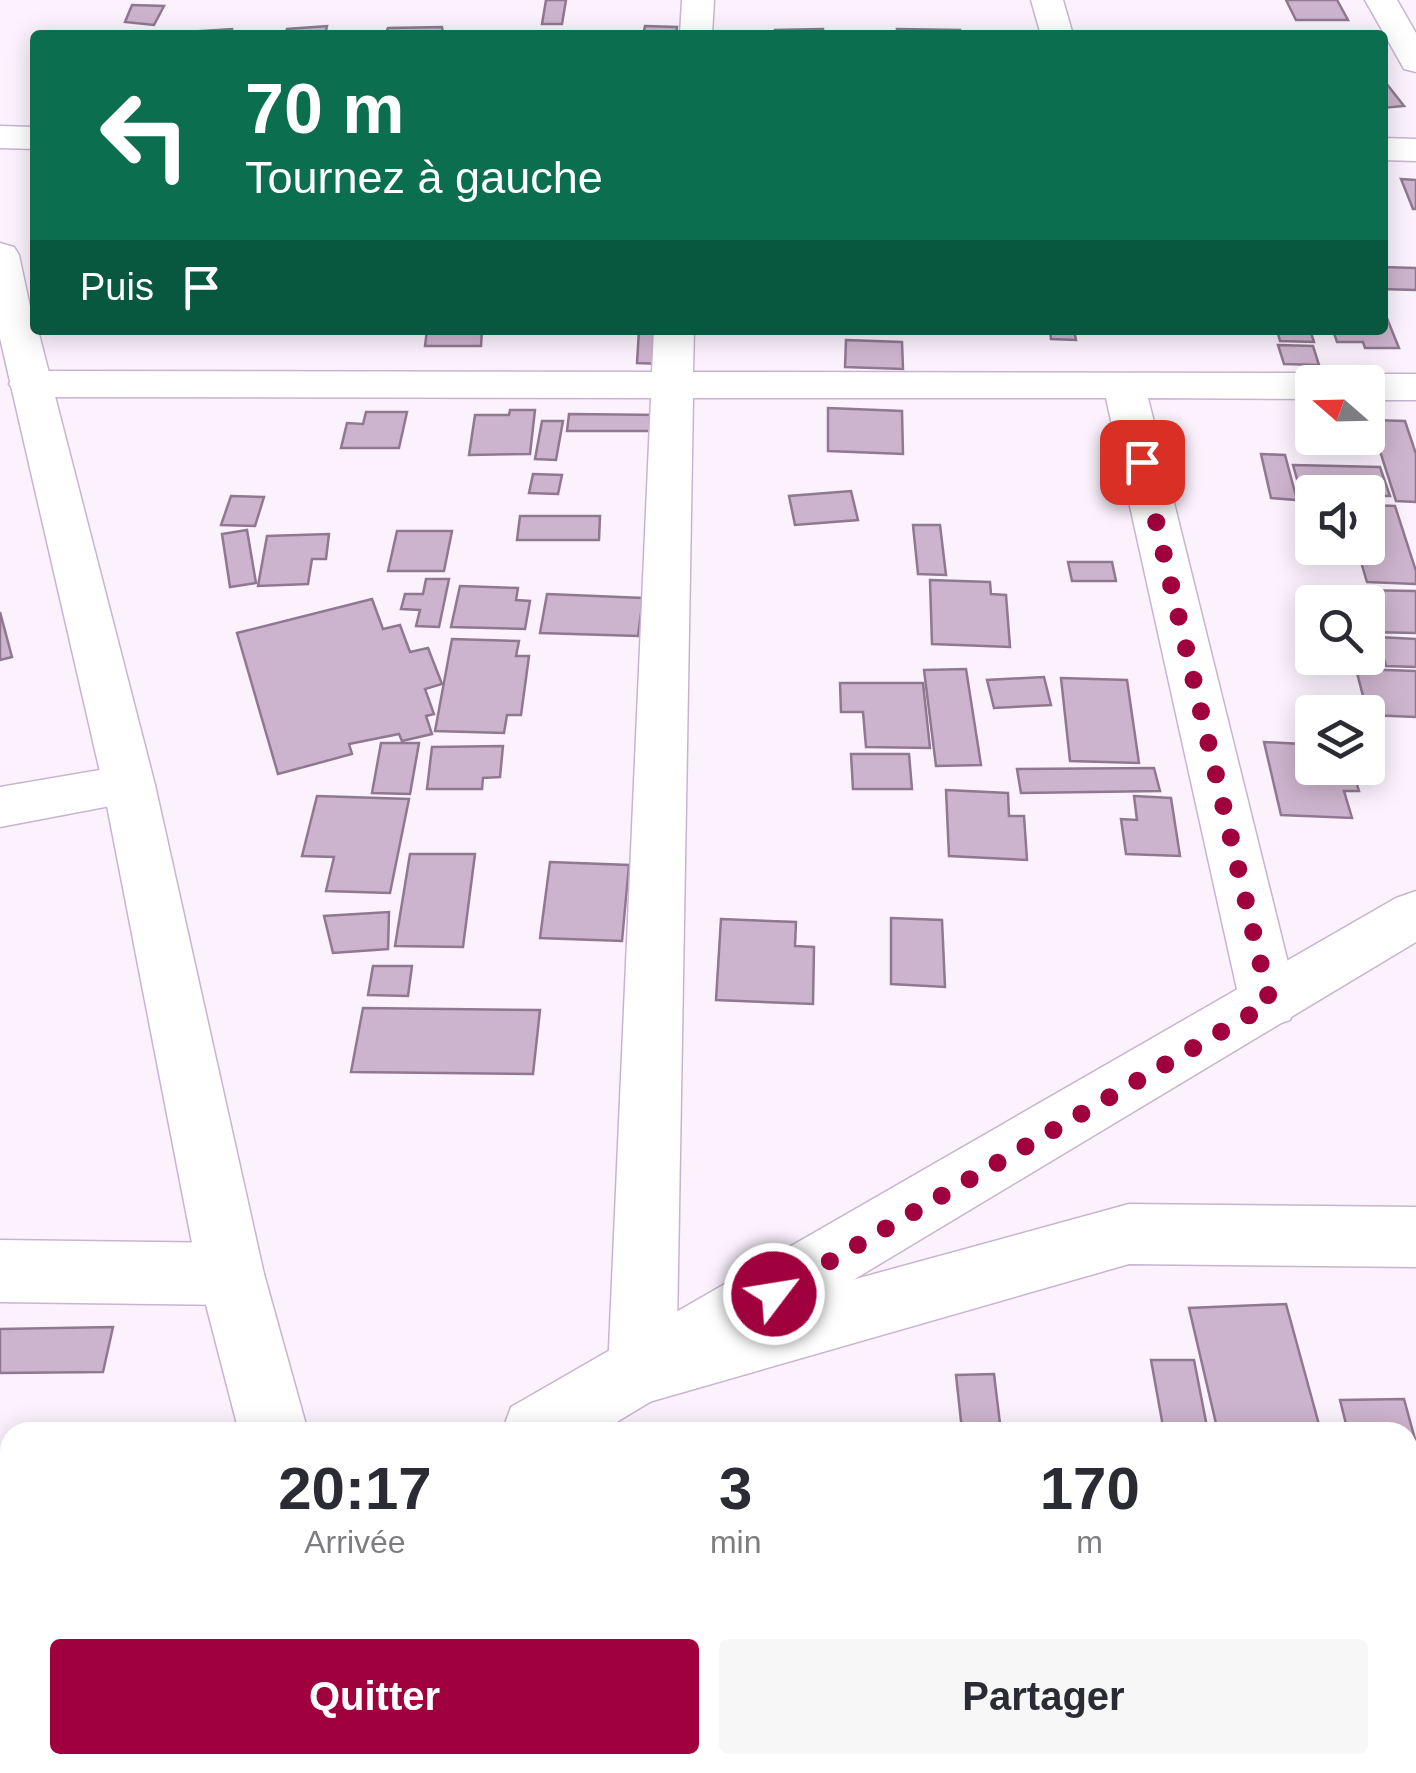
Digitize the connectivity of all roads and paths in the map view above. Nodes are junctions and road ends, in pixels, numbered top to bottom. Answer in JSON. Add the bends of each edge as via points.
{"nodes":[{"id":1,"x":698,"y":0,"type":"edge"},
{"id":2,"x":1047,"y":0,"type":"edge"},
{"id":3,"x":1381,"y":0,"type":"edge"},
{"id":4,"x":696,"y":30,"type":"edge"},
{"id":5,"x":1056,"y":30,"type":"edge"},
{"id":6,"x":1416,"y":62,"type":"edge"},
{"id":7,"x":0,"y":137,"type":"edge"},
{"id":8,"x":30,"y":138,"type":"edge"},
{"id":9,"x":1388,"y":150,"type":"edge"},
{"id":10,"x":1416,"y":150,"type":"edge"},
{"id":11,"x":0,"y":255,"type":"edge"},
{"id":12,"x":674,"y":335,"type":"edge"},
{"id":13,"x":30,"y":384,"type":"junction"},
{"id":14,"x":1124,"y":384,"type":"junction"},
{"id":15,"x":1295,"y":386,"type":"edge"},
{"id":16,"x":1385,"y":387,"type":"edge"},
{"id":17,"x":1416,"y":387,"type":"edge"},
{"id":18,"x":670,"y":388,"type":"junction"},
{"id":19,"x":129,"y":785,"type":"junction"},
{"id":20,"x":0,"y":808,"type":"edge"},
{"id":21,"x":1416,"y":914,"type":"edge"},
{"id":22,"x":1270,"y":1003,"type":"junction"},
{"id":23,"x":1416,"y":1237,"type":"edge"},
{"id":24,"x":0,"y":1271,"type":"edge"},
{"id":25,"x":232,"y":1274,"type":"junction"},
{"id":26,"x":642,"y":1371,"type":"junction"},
{"id":27,"x":271,"y":1422,"type":"edge"},
{"id":28,"x":553,"y":1422,"type":"edge"}],
"edges":[{"from":1,"to":4,"type":"street"},
{"from":2,"to":5,"type":"street"},
{"from":3,"to":6,"type":"street"},
{"from":7,"to":8,"type":"street"},
{"from":9,"to":10,"type":"street"},
{"from":11,"to":13,"type":"street"},
{"from":12,"to":18,"type":"street"},
{"from":13,"to":18,"type":"street"},
{"from":13,"to":19,"type":"street"},
{"from":14,"to":15,"type":"street"},
{"from":14,"to":18,"type":"street"},
{"from":14,"to":22,"type":"street"},
{"from":16,"to":17,"type":"street"},
{"from":18,"to":26,"type":"street"},
{"from":19,"to":20,"type":"street"},
{"from":19,"to":25,"type":"street"},
{"from":21,"to":22,"type":"street"},
{"from":22,"to":26,"type":"street"},
{"from":23,"to":26,"type":"street","via":[[1130,1234]]},
{"from":24,"to":25,"type":"street"},
{"from":25,"to":27,"type":"street"},
{"from":26,"to":28,"type":"street"}]}
